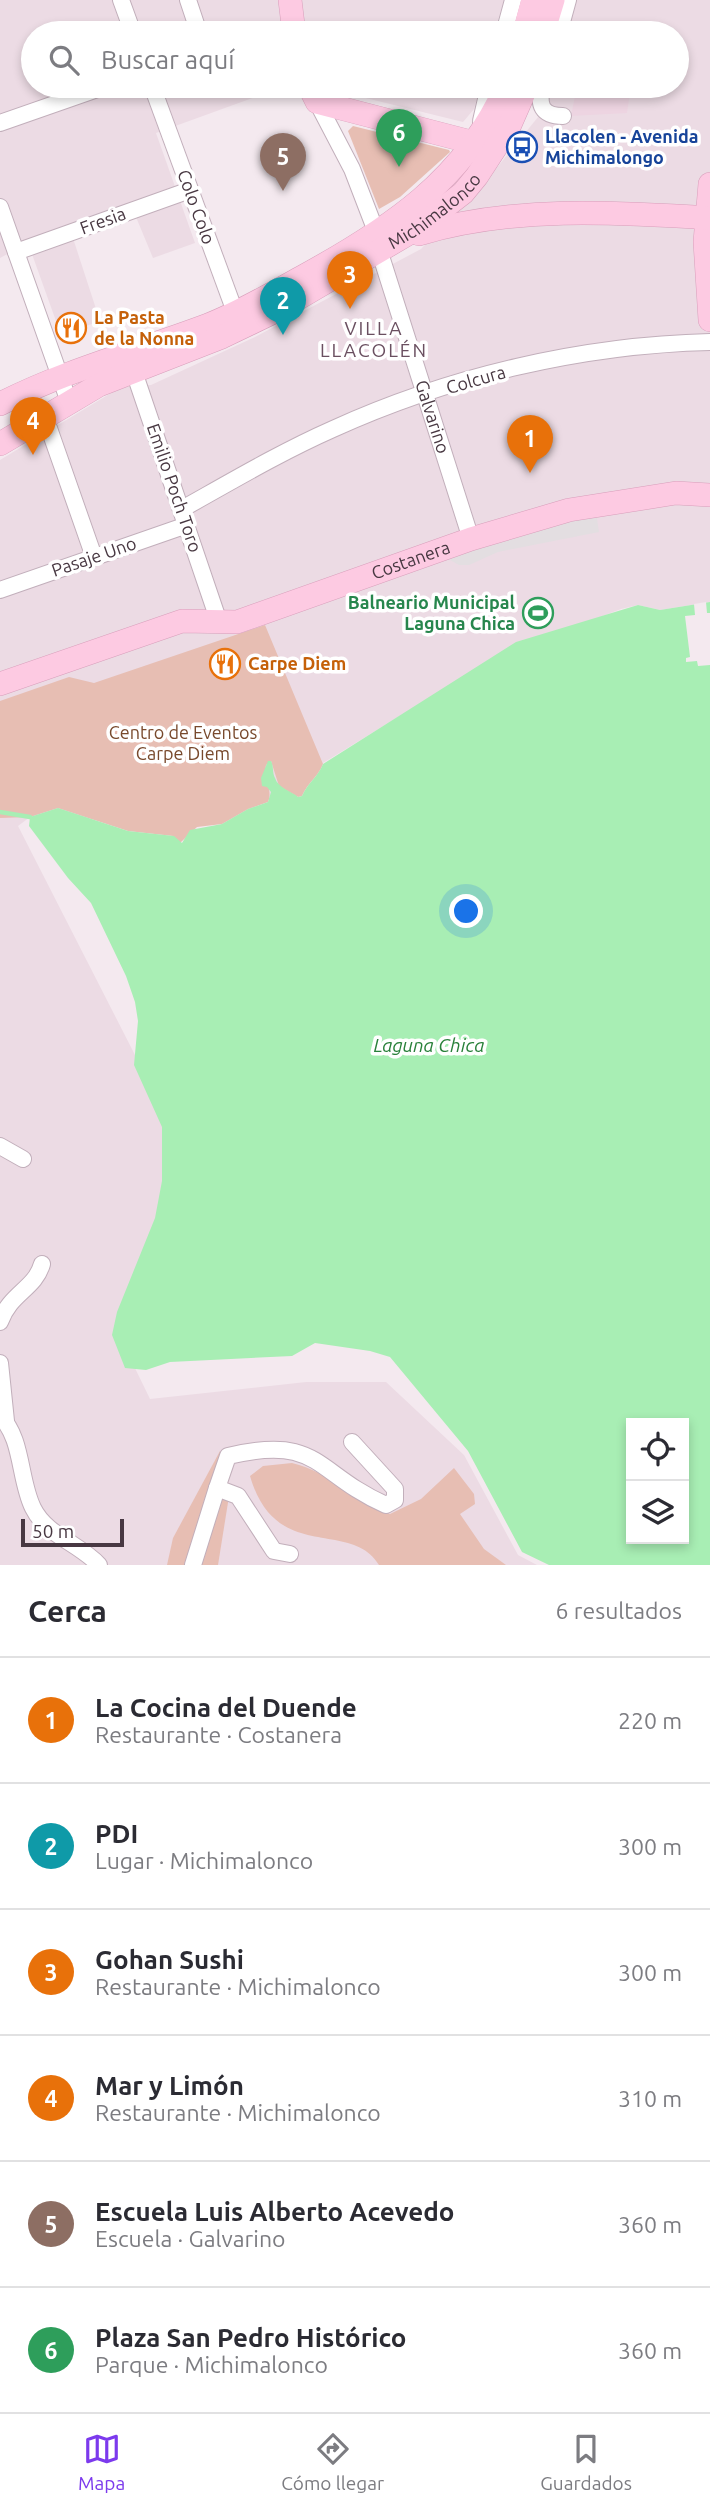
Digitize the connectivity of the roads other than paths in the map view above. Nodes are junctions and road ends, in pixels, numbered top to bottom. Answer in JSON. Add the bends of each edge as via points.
{"nodes":[{"id":1,"x":121,"y":0,"type":"edge"},
{"id":2,"x":188,"y":0,"type":"edge"},
{"id":3,"x":290,"y":0,"type":"edge"},
{"id":4,"x":513,"y":0,"type":"edge"},
{"id":5,"x":533,"y":0,"type":"edge"},
{"id":6,"x":553,"y":0,"type":"edge"},
{"id":7,"x":568,"y":0,"type":"edge"},
{"id":8,"x":129,"y":21,"type":"edge"},
{"id":9,"x":195,"y":21,"type":"edge"},
{"id":10,"x":293,"y":21,"type":"edge"},
{"id":11,"x":507,"y":21,"type":"edge"},
{"id":12,"x":527,"y":21,"type":"edge"},
{"id":13,"x":547,"y":21,"type":"edge"},
{"id":14,"x":562,"y":21,"type":"edge"},
{"id":15,"x":72,"y":98,"type":"edge"},
{"id":16,"x":156,"y":98,"type":"edge"},
{"id":17,"x":315,"y":98,"type":"edge"},
{"id":18,"x":326,"y":98,"type":"edge"},
{"id":19,"x":486,"y":98,"type":"edge"},
{"id":20,"x":499,"y":98,"type":"edge"},
{"id":21,"x":521,"y":98,"type":"edge"},
{"id":22,"x":540,"y":98,"type":"edge"},
{"id":23,"x":563,"y":116,"type":"dead end"},
{"id":24,"x":0,"y":123,"type":"edge"},
{"id":25,"x":473,"y":145,"type":"junction"},
{"id":26,"x":710,"y":184,"type":"edge"},
{"id":27,"x":190,"y":190,"type":"junction"},
{"id":28,"x":463,"y":193,"type":"junction"},
{"id":29,"x":0,"y":207,"type":"edge"},
{"id":30,"x":708,"y":218,"type":"edge"},
{"id":31,"x":488,"y":219,"type":"junction"},
{"id":32,"x":402,"y":239,"type":"junction"},
{"id":33,"x":379,"y":244,"type":"junction"},
{"id":34,"x":16,"y":252,"type":"junction"},
{"id":35,"x":710,"y":320,"type":"edge"},
{"id":36,"x":238,"y":321,"type":"junction"},
{"id":37,"x":710,"y":342,"type":"edge"},
{"id":38,"x":131,"y":362,"type":"junction"},
{"id":39,"x":61,"y":377,"type":"junction"},
{"id":40,"x":425,"y":394,"type":"junction"},
{"id":41,"x":69,"y":402,"type":"junction"},
{"id":42,"x":0,"y":404,"type":"edge"},
{"id":43,"x":44,"y":417,"type":"junction"},
{"id":44,"x":0,"y":444,"type":"edge"},
{"id":45,"x":710,"y":495,"type":"edge"},
{"id":46,"x":185,"y":517,"type":"junction"},
{"id":47,"x":471,"y":539,"type":"junction"},
{"id":48,"x":94,"y":557,"type":"junction"},
{"id":49,"x":0,"y":590,"type":"edge"},
{"id":50,"x":219,"y":622,"type":"junction"},
{"id":51,"x":0,"y":684,"type":"edge"},
{"id":52,"x":0,"y":1146,"type":"edge"},
{"id":53,"x":23,"y":1159,"type":"dead end"},
{"id":54,"x":41,"y":1264,"type":"dead end"},
{"id":55,"x":0,"y":1322,"type":"edge"},
{"id":56,"x":0,"y":1363,"type":"edge"},
{"id":57,"x":3,"y":1418,"type":"edge"},
{"id":58,"x":352,"y":1442,"type":"dead end"},
{"id":59,"x":217,"y":1488,"type":"junction"},
{"id":60,"x":290,"y":1554,"type":"dead end"},
{"id":61,"x":99,"y":1565,"type":"edge"},
{"id":62,"x":193,"y":1565,"type":"edge"}],
"edges":[{"from":1,"to":8,"type":"street"},
{"from":2,"to":9,"type":"street"},
{"from":3,"to":10,"type":"street"},
{"from":4,"to":11,"type":"street"},
{"from":5,"to":12,"type":"street"},
{"from":6,"to":13,"type":"street"},
{"from":7,"to":14,"type":"street"},
{"from":15,"to":24,"type":"street"},
{"from":16,"to":27,"type":"street","name":"Colo Colo"},
{"from":17,"to":33,"type":"street","name":"Galvarino","via":[[352,169]]},
{"from":18,"to":25,"type":"street"},
{"from":19,"to":25,"type":"street"},
{"from":20,"to":25,"type":"street","name":"Michimalonco"},
{"from":21,"to":28,"type":"street","name":"Michimalonco","via":[[500,143]]},
{"from":22,"to":23,"type":"street","via":[[543,111]]},
{"from":25,"to":28,"type":"street"},
{"from":25,"to":33,"type":"street","name":"Michimalonco"},
{"from":26,"to":30,"type":"street"},
{"from":27,"to":34,"type":"street","name":"Fresia"},
{"from":27,"to":36,"type":"street","name":"Colo Colo"},
{"from":28,"to":31,"type":"street","via":[[470,208]]},
{"from":28,"to":32,"type":"street","name":"Michimalonco"},
{"from":29,"to":34,"type":"street"},
{"from":30,"to":31,"type":"street","via":[[588,214]]},
{"from":30,"to":35,"type":"street"},
{"from":31,"to":32,"type":"street"},
{"from":32,"to":33,"type":"street","name":"Michimalonco"},
{"from":33,"to":36,"type":"street","name":"Michimalonco"},
{"from":33,"to":40,"type":"street","name":"Galvarino"},
{"from":34,"to":39,"type":"street"},
{"from":36,"to":38,"type":"street","name":"Michimalonco"},
{"from":37,"to":40,"type":"street","name":"Colcura","via":[[568,358]]},
{"from":38,"to":39,"type":"street","name":"Michimalonco"},
{"from":38,"to":41,"type":"street","name":"Michimalonco"},
{"from":38,"to":46,"type":"street","name":"Emilio Poch Toro"},
{"from":39,"to":41,"type":"street"},
{"from":39,"to":42,"type":"street","name":"Michimalonco"},
{"from":40,"to":46,"type":"street","name":"Colcura","via":[[316,436]]},
{"from":40,"to":47,"type":"street","name":"Galvarino"},
{"from":41,"to":43,"type":"street","name":"Michimalonco"},
{"from":43,"to":44,"type":"street","name":"Michimalonco"},
{"from":43,"to":48,"type":"street"},
{"from":45,"to":47,"type":"street","name":"Costanera","via":[[676,494],[569,510]]},
{"from":46,"to":48,"type":"street","name":"Pasaje Uno"},
{"from":46,"to":50,"type":"street","name":"Emilio Poch Toro"},
{"from":47,"to":50,"type":"street","name":"Costanera","via":[[237,622]]},
{"from":48,"to":49,"type":"street","name":"Pasaje Uno"},
{"from":50,"to":51,"type":"street","name":"Costanera","via":[[183,621]]},
{"from":52,"to":53,"type":"street"},
{"from":54,"to":55,"type":"street","via":[[38,1277],[6,1307]]},
{"from":56,"to":57,"type":"street"},
{"from":57,"to":61,"type":"street","via":[[33,1509],[55,1534]]},
{"from":58,"to":59,"type":"street","via":[[396,1489],[391,1503],[367,1497],[294,1449],[271,1447],[228,1456]]},
{"from":59,"to":60,"type":"street","via":[[238,1496],[274,1551]]},
{"from":59,"to":62,"type":"street"}]}
